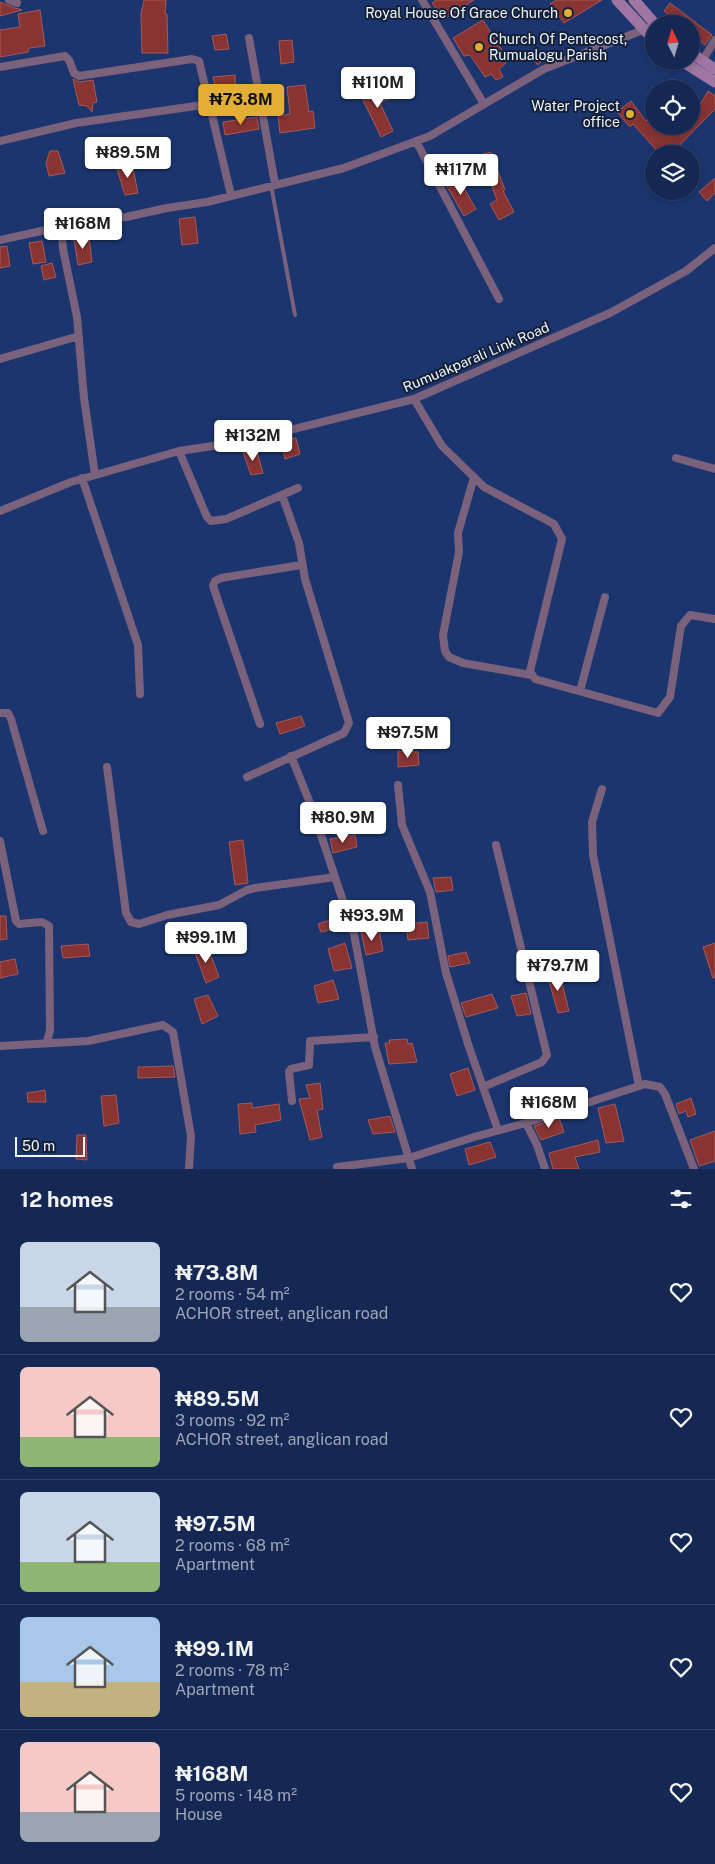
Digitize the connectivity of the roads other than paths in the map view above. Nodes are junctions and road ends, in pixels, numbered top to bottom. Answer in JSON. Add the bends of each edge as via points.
{"nodes":[{"id":1,"x":9,"y":0,"type":"edge"},
{"id":2,"x":422,"y":0,"type":"edge"},
{"id":3,"x":617,"y":0,"type":"edge"},
{"id":4,"x":634,"y":0,"type":"edge"},
{"id":5,"x":17,"y":3,"type":"dead end"},
{"id":6,"x":646,"y":15,"type":"edge"},
{"id":7,"x":643,"y":30,"type":"joint"},
{"id":8,"x":248,"y":38,"type":"dead end"},
{"id":9,"x":715,"y":40,"type":"edge"},
{"id":10,"x":702,"y":61,"type":"joint"},
{"id":11,"x":0,"y":67,"type":"edge"},
{"id":12,"x":715,"y":69,"type":"edge"},
{"id":13,"x":696,"y":70,"type":"edge"},
{"id":14,"x":715,"y":82,"type":"edge"},
{"id":15,"x":210,"y":104,"type":"junction"},
{"id":16,"x":484,"y":104,"type":"junction"},
{"id":17,"x":0,"y":141,"type":"edge"},
{"id":18,"x":416,"y":141,"type":"junction"},
{"id":19,"x":273,"y":184,"type":"junction"},
{"id":20,"x":231,"y":195,"type":"junction"},
{"id":21,"x":61,"y":227,"type":"junction"},
{"id":22,"x":0,"y":240,"type":"edge"},
{"id":23,"x":715,"y":248,"type":"edge"},
{"id":24,"x":499,"y":298,"type":"dead end"},
{"id":25,"x":295,"y":315,"type":"dead end"},
{"id":26,"x":79,"y":336,"type":"junction"},
{"id":27,"x":0,"y":358,"type":"edge"},
{"id":28,"x":414,"y":399,"type":"junction"},
{"id":29,"x":179,"y":451,"type":"junction"},
{"id":30,"x":676,"y":458,"type":"dead end"},
{"id":31,"x":715,"y":469,"type":"edge"},
{"id":32,"x":95,"y":474,"type":"junction"},
{"id":33,"x":474,"y":477,"type":"junction"},
{"id":34,"x":82,"y":478,"type":"junction"},
{"id":35,"x":298,"y":488,"type":"dead end"},
{"id":36,"x":282,"y":495,"type":"junction"},
{"id":37,"x":0,"y":511,"type":"edge"},
{"id":38,"x":301,"y":566,"type":"junction"},
{"id":39,"x":605,"y":598,"type":"dead end"},
{"id":40,"x":715,"y":619,"type":"edge"},
{"id":41,"x":531,"y":675,"type":"junction"},
{"id":42,"x":580,"y":692,"type":"junction"},
{"id":43,"x":140,"y":694,"type":"dead end"},
{"id":44,"x":0,"y":713,"type":"edge"},
{"id":45,"x":260,"y":724,"type":"dead end"},
{"id":46,"x":291,"y":756,"type":"junction"},
{"id":47,"x":107,"y":767,"type":"dead end"},
{"id":48,"x":247,"y":777,"type":"dead end"},
{"id":49,"x":398,"y":786,"type":"dead end"},
{"id":50,"x":602,"y":789,"type":"dead end"},
{"id":51,"x":44,"y":831,"type":"dead end"},
{"id":52,"x":0,"y":841,"type":"edge"},
{"id":53,"x":496,"y":845,"type":"dead end"},
{"id":54,"x":335,"y":877,"type":"junction"},
{"id":55,"x":374,"y":1037,"type":"junction"},
{"id":56,"x":47,"y":1042,"type":"junction"},
{"id":57,"x":0,"y":1046,"type":"edge"},
{"id":58,"x":638,"y":1086,"type":"junction"},
{"id":59,"x":483,"y":1087,"type":"junction"},
{"id":60,"x":292,"y":1101,"type":"dead end"},
{"id":61,"x":526,"y":1124,"type":"junction"},
{"id":62,"x":498,"y":1130,"type":"junction"},
{"id":63,"x":409,"y":1158,"type":"junction"},
{"id":64,"x":337,"y":1167,"type":"dead end"},
{"id":65,"x":189,"y":1169,"type":"edge"},
{"id":66,"x":412,"y":1169,"type":"edge"},
{"id":67,"x":545,"y":1169,"type":"edge"},
{"id":68,"x":694,"y":1169,"type":"edge"}],
"edges":[{"from":1,"to":5,"type":"street"},
{"from":2,"to":16,"type":"street"},
{"from":3,"to":7,"type":"main road"},
{"from":4,"to":6,"type":"main road"},
{"from":7,"to":16,"type":"street","via":[[544,70]]},
{"from":8,"to":19,"type":"street"},
{"from":9,"to":10,"type":"street"},
{"from":10,"to":12,"type":"main road"},
{"from":11,"to":15,"type":"street","via":[[65,56],[79,76],[192,59],[199,61],[202,67]]},
{"from":13,"to":14,"type":"main road"},
{"from":15,"to":17,"type":"street","via":[[76,123]]},
{"from":15,"to":20,"type":"street"},
{"from":16,"to":18,"type":"street"},
{"from":18,"to":19,"type":"street","via":[[344,168]]},
{"from":18,"to":24,"type":"street"},
{"from":19,"to":20,"type":"street"},
{"from":19,"to":25,"type":"lane"},
{"from":20,"to":21,"type":"street"},
{"from":21,"to":22,"type":"street"},
{"from":21,"to":26,"type":"street"},
{"from":23,"to":28,"type":"street","name":"Rumuakparali Link Road","via":[[686,271],[610,313]]},
{"from":26,"to":27,"type":"street"},
{"from":26,"to":32,"type":"street"},
{"from":28,"to":29,"type":"street","name":"Rumuakparali Link Road","via":[[246,441]]},
{"from":28,"to":33,"type":"street","via":[[442,446]]},
{"from":29,"to":32,"type":"street","name":"Rumuakparali Link Road"},
{"from":29,"to":36,"type":"street","via":[[211,521],[226,519]]},
{"from":30,"to":31,"type":"street"},
{"from":32,"to":34,"type":"street","name":"Rumuakparali Link Road"},
{"from":33,"to":41,"type":"street","via":[[484,486],[554,524],[562,539]]},
{"from":33,"to":41,"type":"street","via":[[458,533],[458,552],[443,635],[445,651],[449,657],[463,663]]},
{"from":34,"to":37,"type":"street","name":"Rumuakparali Link Road"},
{"from":34,"to":43,"type":"street","via":[[138,645]]},
{"from":35,"to":36,"type":"street"},
{"from":36,"to":38,"type":"street","via":[[299,542]]},
{"from":38,"to":45,"type":"street","via":[[221,578],[212,586]]},
{"from":38,"to":46,"type":"street","via":[[349,723],[344,733]]},
{"from":39,"to":42,"type":"street"},
{"from":40,"to":42,"type":"street","via":[[690,615],[681,626],[670,697],[658,712]]},
{"from":41,"to":42,"type":"street"},
{"from":44,"to":51,"type":"street","via":[[8,713],[11,719]]},
{"from":46,"to":48,"type":"street"},
{"from":46,"to":54,"type":"street"},
{"from":47,"to":54,"type":"street","via":[[126,913],[131,922],[139,924],[219,905],[255,888]]},
{"from":49,"to":59,"type":"street","via":[[402,825],[430,892],[446,973]]},
{"from":50,"to":58,"type":"street","via":[[592,822],[593,855]]},
{"from":52,"to":56,"type":"street","via":[[16,921],[19,924],[42,922],[49,926],[50,1030]]},
{"from":53,"to":59,"type":"street","via":[[547,1055],[542,1062]]},
{"from":54,"to":55,"type":"street","via":[[354,934]]},
{"from":55,"to":60,"type":"street","via":[[310,1041],[309,1065],[294,1067],[289,1072]]},
{"from":55,"to":63,"type":"street"},
{"from":56,"to":57,"type":"street"},
{"from":56,"to":65,"type":"street","via":[[88,1041],[163,1025],[169,1027],[173,1032],[191,1136]]},
{"from":58,"to":61,"type":"street"},
{"from":58,"to":68,"type":"street","via":[[654,1085],[665,1094]]},
{"from":59,"to":62,"type":"street"},
{"from":61,"to":62,"type":"street"},
{"from":61,"to":67,"type":"street"},
{"from":62,"to":63,"type":"street"},
{"from":63,"to":64,"type":"street"},
{"from":63,"to":66,"type":"street"}]}
